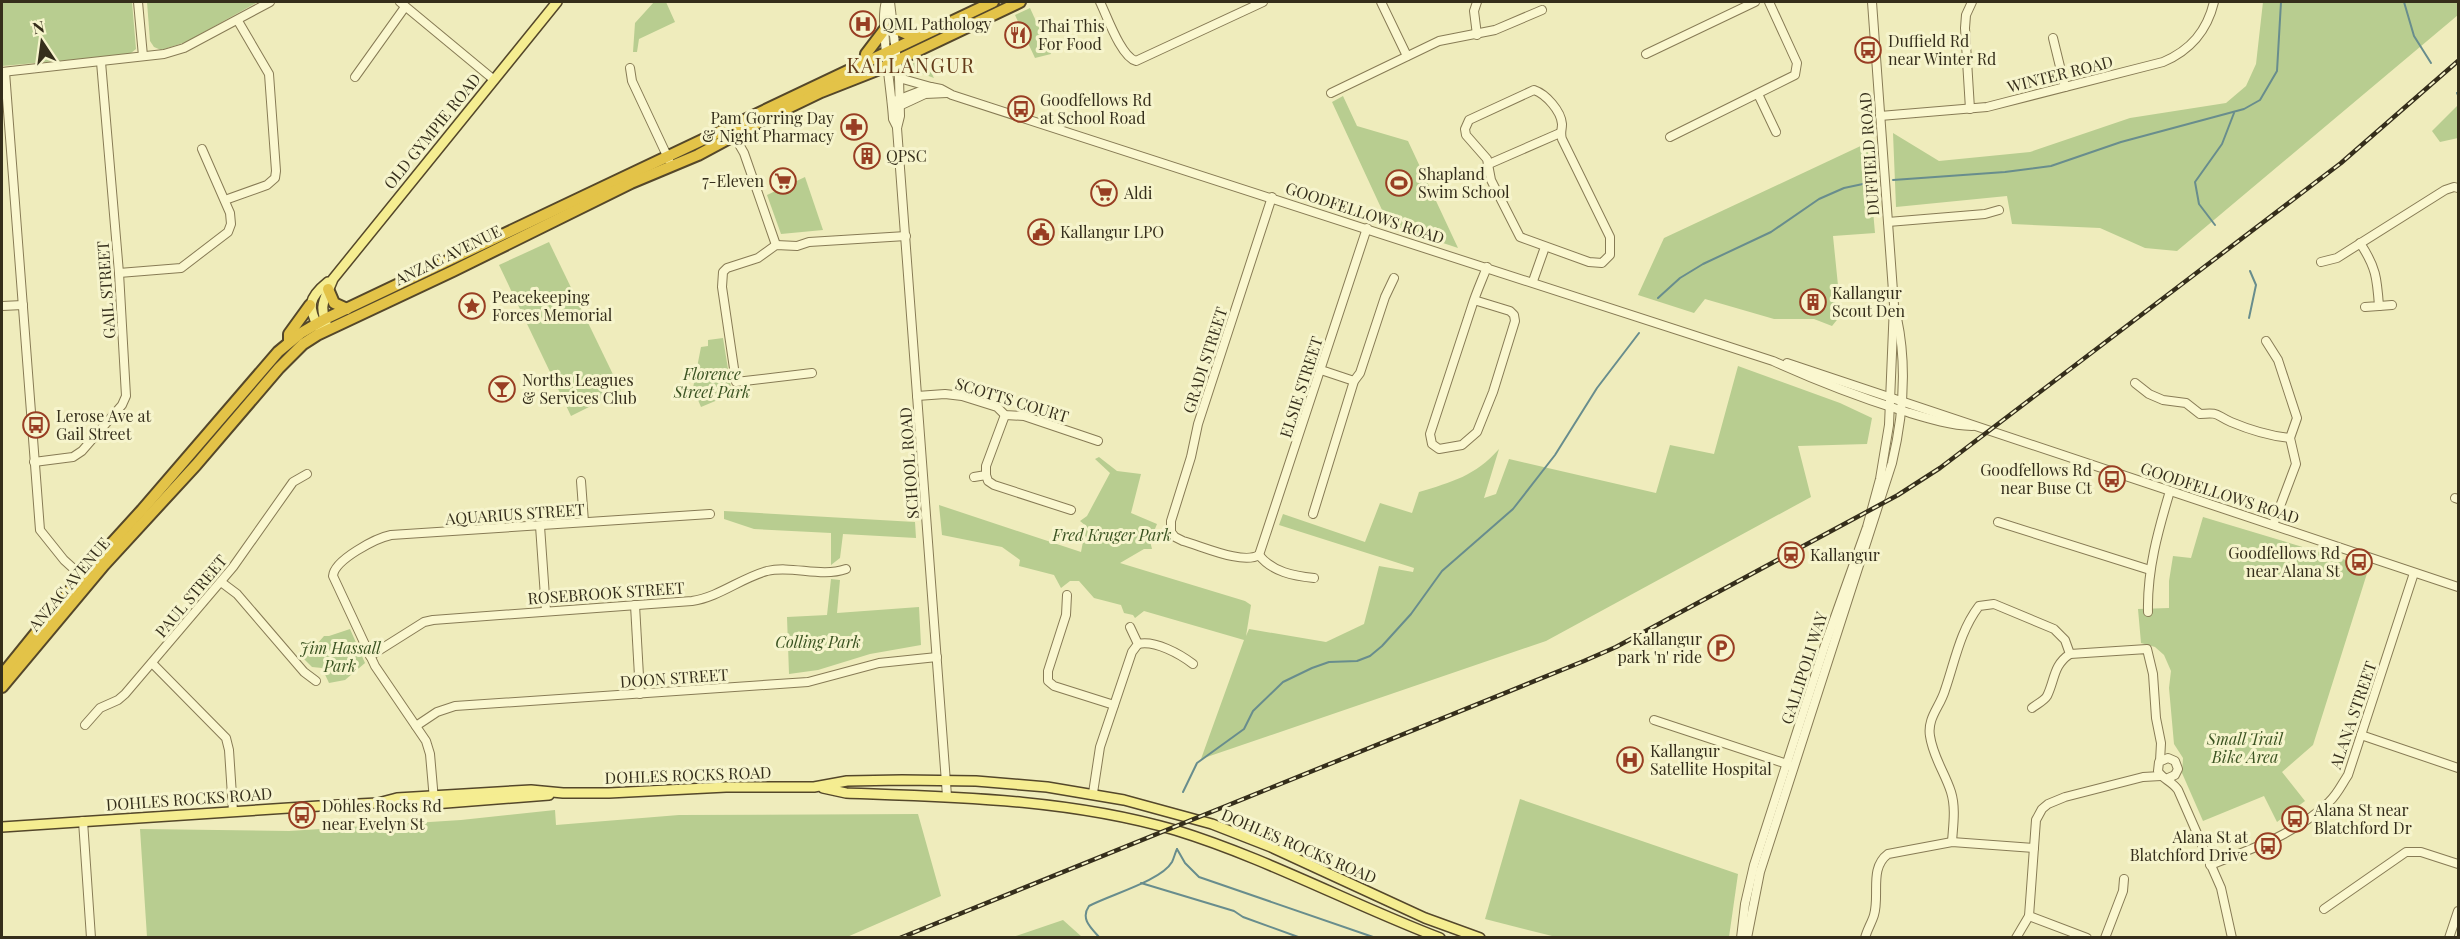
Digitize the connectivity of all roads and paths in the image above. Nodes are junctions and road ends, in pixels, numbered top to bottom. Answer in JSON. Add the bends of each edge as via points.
{"nodes":[{"id":1,"x":138,"y":2,"type":"edge"},
{"id":2,"x":270,"y":2,"type":"edge"},
{"id":3,"x":557,"y":2,"type":"edge"},
{"id":4,"x":888,"y":2,"type":"edge"},
{"id":5,"x":993,"y":2,"type":"edge"},
{"id":6,"x":1020,"y":2,"type":"edge"},
{"id":7,"x":1100,"y":2,"type":"edge"},
{"id":8,"x":1263,"y":2,"type":"edge"},
{"id":9,"x":1381,"y":2,"type":"edge"},
{"id":10,"x":1477,"y":2,"type":"edge"},
{"id":11,"x":1755,"y":2,"type":"edge"},
{"id":12,"x":1769,"y":2,"type":"edge"},
{"id":13,"x":1872,"y":2,"type":"edge"},
{"id":14,"x":1972,"y":2,"type":"edge"},
{"id":15,"x":2214,"y":2,"type":"edge"},
{"id":16,"x":403,"y":4,"type":"edge"},
{"id":17,"x":1542,"y":10,"type":"dead end"},
{"id":18,"x":238,"y":21,"type":"junction"},
{"id":19,"x":889,"y":29,"type":"junction"},
{"id":20,"x":1477,"y":34,"type":"junction"},
{"id":21,"x":916,"y":38,"type":"junction"},
{"id":22,"x":2053,"y":38,"type":"dead end"},
{"id":23,"x":891,"y":49,"type":"junction"},
{"id":24,"x":1646,"y":54,"type":"dead end"},
{"id":25,"x":143,"y":56,"type":"junction"},
{"id":26,"x":1407,"y":56,"type":"junction"},
{"id":27,"x":101,"y":62,"type":"junction"},
{"id":28,"x":865,"y":62,"type":"junction"},
{"id":29,"x":893,"y":62,"type":"junction"},
{"id":30,"x":630,"y":68,"type":"dead end"},
{"id":31,"x":3,"y":72,"type":"edge"},
{"id":32,"x":355,"y":77,"type":"dead end"},
{"id":33,"x":899,"y":78,"type":"junction"},
{"id":34,"x":493,"y":80,"type":"junction"},
{"id":35,"x":931,"y":87,"type":"junction"},
{"id":36,"x":2065,"y":87,"type":"junction"},
{"id":37,"x":946,"y":93,"type":"junction"},
{"id":38,"x":1331,"y":93,"type":"dead end"},
{"id":39,"x":1758,"y":94,"type":"junction"},
{"id":40,"x":896,"y":104,"type":"junction"},
{"id":41,"x":1970,"y":109,"type":"junction"},
{"id":42,"x":1880,"y":116,"type":"junction"},
{"id":43,"x":731,"y":132,"type":"junction"},
{"id":44,"x":1776,"y":132,"type":"dead end"},
{"id":45,"x":1560,"y":134,"type":"junction"},
{"id":46,"x":1670,"y":137,"type":"dead end"},
{"id":47,"x":202,"y":149,"type":"dead end"},
{"id":48,"x":670,"y":161,"type":"junction"},
{"id":49,"x":1489,"y":164,"type":"junction"},
{"id":50,"x":2458,"y":188,"type":"edge"},
{"id":51,"x":1272,"y":197,"type":"junction"},
{"id":52,"x":225,"y":200,"type":"junction"},
{"id":53,"x":1999,"y":210,"type":"dead end"},
{"id":54,"x":1888,"y":222,"type":"junction"},
{"id":55,"x":1367,"y":228,"type":"junction"},
{"id":56,"x":906,"y":236,"type":"junction"},
{"id":57,"x":2360,"y":243,"type":"junction"},
{"id":58,"x":776,"y":245,"type":"junction"},
{"id":59,"x":1545,"y":248,"type":"junction"},
{"id":60,"x":483,"y":251,"type":"junction"},
{"id":61,"x":2321,"y":262,"type":"dead end"},
{"id":62,"x":1487,"y":267,"type":"junction"},
{"id":63,"x":119,"y":273,"type":"junction"},
{"id":64,"x":1394,"y":278,"type":"dead end"},
{"id":65,"x":1533,"y":281,"type":"junction"},
{"id":66,"x":330,"y":284,"type":"junction"},
{"id":67,"x":1474,"y":300,"type":"junction"},
{"id":68,"x":23,"y":304,"type":"junction"},
{"id":69,"x":310,"y":305,"type":"junction"},
{"id":70,"x":1894,"y":305,"type":"junction"},
{"id":71,"x":2392,"y":305,"type":"dead end"},
{"id":72,"x":2,"y":306,"type":"edge"},
{"id":73,"x":2379,"y":306,"type":"junction"},
{"id":74,"x":2365,"y":307,"type":"dead end"},
{"id":75,"x":347,"y":309,"type":"junction"},
{"id":76,"x":323,"y":326,"type":"junction"},
{"id":77,"x":289,"y":341,"type":"junction"},
{"id":78,"x":2266,"y":341,"type":"dead end"},
{"id":79,"x":1773,"y":361,"type":"junction"},
{"id":80,"x":1321,"y":370,"type":"junction"},
{"id":81,"x":812,"y":373,"type":"dead end"},
{"id":82,"x":1354,"y":381,"type":"junction"},
{"id":83,"x":2135,"y":383,"type":"dead end"},
{"id":84,"x":917,"y":396,"type":"junction"},
{"id":85,"x":1891,"y":397,"type":"junction"},
{"id":86,"x":1901,"y":400,"type":"junction"},
{"id":87,"x":1891,"y":407,"type":"junction"},
{"id":88,"x":1900,"y":410,"type":"junction"},
{"id":89,"x":1005,"y":415,"type":"junction"},
{"id":90,"x":1972,"y":426,"type":"junction"},
{"id":91,"x":2290,"y":438,"type":"junction"},
{"id":92,"x":1098,"y":441,"type":"dead end"},
{"id":93,"x":34,"y":462,"type":"junction"},
{"id":94,"x":307,"y":474,"type":"dead end"},
{"id":95,"x":986,"y":475,"type":"junction"},
{"id":96,"x":974,"y":477,"type":"dead end"},
{"id":97,"x":581,"y":481,"type":"dead end"},
{"id":98,"x":2170,"y":491,"type":"junction"},
{"id":99,"x":1071,"y":510,"type":"dead end"},
{"id":100,"x":710,"y":514,"type":"dead end"},
{"id":101,"x":1314,"y":514,"type":"dead end"},
{"id":102,"x":584,"y":522,"type":"junction"},
{"id":103,"x":1998,"y":522,"type":"dead end"},
{"id":104,"x":2273,"y":525,"type":"junction"},
{"id":105,"x":540,"y":526,"type":"junction"},
{"id":106,"x":1171,"y":532,"type":"junction"},
{"id":107,"x":1163,"y":536,"type":"dead end"},
{"id":108,"x":1259,"y":555,"type":"junction"},
{"id":109,"x":846,"y":569,"type":"dead end"},
{"id":110,"x":2150,"y":570,"type":"junction"},
{"id":111,"x":2414,"y":573,"type":"junction"},
{"id":112,"x":1314,"y":578,"type":"dead end"},
{"id":113,"x":86,"y":579,"type":"junction"},
{"id":114,"x":221,"y":582,"type":"junction"},
{"id":115,"x":2458,"y":587,"type":"edge"},
{"id":116,"x":1067,"y":595,"type":"dead end"},
{"id":117,"x":635,"y":605,"type":"junction"},
{"id":118,"x":546,"y":611,"type":"junction"},
{"id":119,"x":2148,"y":612,"type":"dead end"},
{"id":120,"x":1130,"y":627,"type":"dead end"},
{"id":121,"x":1138,"y":644,"type":"junction"},
{"id":122,"x":2070,"y":654,"type":"junction"},
{"id":123,"x":370,"y":656,"type":"junction"},
{"id":124,"x":937,"y":657,"type":"junction"},
{"id":125,"x":152,"y":663,"type":"junction"},
{"id":126,"x":1193,"y":664,"type":"dead end"},
{"id":127,"x":2,"y":675,"type":"edge"},
{"id":128,"x":316,"y":681,"type":"dead end"},
{"id":129,"x":2,"y":687,"type":"edge"},
{"id":130,"x":640,"y":694,"type":"junction"},
{"id":131,"x":1114,"y":705,"type":"junction"},
{"id":132,"x":2032,"y":708,"type":"dead end"},
{"id":133,"x":1654,"y":720,"type":"dead end"},
{"id":134,"x":85,"y":725,"type":"dead end"},
{"id":135,"x":416,"y":726,"type":"junction"},
{"id":136,"x":2361,"y":735,"type":"junction"},
{"id":137,"x":2161,"y":743,"type":"junction"},
{"id":138,"x":2170,"y":758,"type":"junction"},
{"id":139,"x":2159,"y":763,"type":"junction"},
{"id":140,"x":1790,"y":765,"type":"junction"},
{"id":141,"x":2458,"y":768,"type":"edge"},
{"id":142,"x":2176,"y":773,"type":"junction"},
{"id":143,"x":2143,"y":777,"type":"junction"},
{"id":144,"x":2164,"y":777,"type":"junction"},
{"id":145,"x":946,"y":780,"type":"junction"},
{"id":146,"x":814,"y":787,"type":"junction"},
{"id":147,"x":2178,"y":790,"type":"junction"},
{"id":148,"x":1093,"y":794,"type":"junction"},
{"id":149,"x":947,"y":796,"type":"junction"},
{"id":150,"x":434,"y":800,"type":"junction"},
{"id":151,"x":233,"y":811,"type":"junction"},
{"id":152,"x":83,"y":821,"type":"junction"},
{"id":153,"x":2,"y":827,"type":"edge"},
{"id":154,"x":1952,"y":842,"type":"junction"},
{"id":155,"x":2034,"y":848,"type":"junction"},
{"id":156,"x":2458,"y":864,"type":"edge"},
{"id":157,"x":2210,"y":865,"type":"junction"},
{"id":158,"x":2124,"y":879,"type":"dead end"},
{"id":159,"x":2324,"y":909,"type":"dead end"},
{"id":160,"x":2458,"y":910,"type":"edge"},
{"id":161,"x":2029,"y":916,"type":"junction"},
{"id":162,"x":91,"y":938,"type":"edge"},
{"id":163,"x":1440,"y":938,"type":"edge"},
{"id":164,"x":1480,"y":938,"type":"edge"},
{"id":165,"x":1741,"y":938,"type":"edge"},
{"id":166,"x":1747,"y":938,"type":"edge"},
{"id":167,"x":1865,"y":938,"type":"edge"},
{"id":168,"x":2016,"y":938,"type":"edge"},
{"id":169,"x":2087,"y":938,"type":"edge"},
{"id":170,"x":2105,"y":938,"type":"edge"},
{"id":171,"x":2232,"y":938,"type":"edge"},
{"id":172,"x":2449,"y":938,"type":"edge"}],
"edges":[{"from":1,"to":25,"type":"street"},
{"from":2,"to":18,"type":"street"},
{"from":3,"to":34,"type":"main road","name":"OLD GYMPIE ROAD"},
{"from":4,"to":19,"type":"street","name":"SCHOOL ROAD","via":[[884,7]]},
{"from":5,"to":21,"type":"highway","name":"ANZAC AVENUE"},
{"from":6,"to":29,"type":"highway","name":"ANZAC AVENUE"},
{"from":7,"to":8,"type":"street","via":[[1126,55],[1136,61]]},
{"from":9,"to":26,"type":"street"},
{"from":10,"to":20,"type":"street"},
{"from":11,"to":24,"type":"street"},
{"from":12,"to":39,"type":"street","via":[[1797,69],[1790,79]]},
{"from":13,"to":42,"type":"street","name":"DUFFIELD ROAD"},
{"from":14,"to":41,"type":"street","via":[[1965,28]]},
{"from":15,"to":36,"type":"street","name":"WINTER ROAD","via":[[2202,32],[2179,55],[2144,68]]},
{"from":16,"to":32,"type":"street"},
{"from":16,"to":34,"type":"street"},
{"from":17,"to":20,"type":"street","via":[[1508,26]]},
{"from":18,"to":25,"type":"street","via":[[184,48]]},
{"from":18,"to":52,"type":"street","via":[[268,74],[276,171],[267,185]]},
{"from":19,"to":21,"type":"highway"},
{"from":19,"to":23,"type":"street","name":"SCHOOL ROAD"},
{"from":19,"to":28,"type":"highway","via":[[866,54]]},
{"from":20,"to":26,"type":"street","via":[[1443,40]]},
{"from":21,"to":23,"type":"highway","name":"ANZAC AVENUE"},
{"from":22,"to":36,"type":"street"},
{"from":23,"to":28,"type":"highway","name":"ANZAC AVENUE"},
{"from":23,"to":29,"type":"street","name":"SCHOOL ROAD"},
{"from":25,"to":27,"type":"street"},
{"from":26,"to":38,"type":"street"},
{"from":27,"to":31,"type":"street"},
{"from":27,"to":63,"type":"street","name":"GAIL STREET"},
{"from":28,"to":43,"type":"highway","name":"ANZAC AVENUE"},
{"from":29,"to":33,"type":"street","name":"SCHOOL ROAD"},
{"from":29,"to":40,"type":"street","name":"SCHOOL ROAD"},
{"from":29,"to":43,"type":"highway","name":"ANZAC AVENUE"},
{"from":30,"to":48,"type":"street","via":[[632,81]]},
{"from":31,"to":68,"type":"street"},
{"from":33,"to":35,"type":"street","name":"GOODFELLOWS ROAD"},
{"from":33,"to":40,"type":"street","name":"SCHOOL ROAD"},
{"from":34,"to":66,"type":"main road","name":"OLD GYMPIE ROAD"},
{"from":35,"to":37,"type":"street","name":"GOODFELLOWS ROAD"},
{"from":35,"to":40,"type":"street"},
{"from":36,"to":41,"type":"street","name":"WINTER ROAD"},
{"from":37,"to":40,"type":"street","name":"GOODFELLOWS ROAD","via":[[925,94]]},
{"from":37,"to":51,"type":"street","name":"GOODFELLOWS ROAD"},
{"from":39,"to":44,"type":"street"},
{"from":39,"to":46,"type":"street"},
{"from":40,"to":56,"type":"street","name":"SCHOOL ROAD","via":[[893,119]]},
{"from":41,"to":42,"type":"street","name":"WINTER ROAD"},
{"from":42,"to":54,"type":"street","name":"DUFFIELD ROAD"},
{"from":43,"to":48,"type":"highway","name":"ANZAC AVENUE"},
{"from":43,"to":58,"type":"street","via":[[744,153]]},
{"from":45,"to":49,"type":"street"},
{"from":45,"to":49,"type":"street","via":[[1562,122],[1554,107],[1539,92],[1528,91],[1467,123],[1466,135],[1482,150]]},
{"from":45,"to":59,"type":"street","via":[[1610,237],[1611,251],[1606,261],[1598,264]]},
{"from":47,"to":52,"type":"street"},
{"from":48,"to":60,"type":"highway","name":"ANZAC AVENUE"},
{"from":49,"to":59,"type":"street","via":[[1491,180],[1516,232]]},
{"from":50,"to":57,"type":"street","via":[[2445,190]]},
{"from":51,"to":55,"type":"street","name":"GOODFELLOWS ROAD"},
{"from":51,"to":106,"type":"street","name":"GRADI STREET","via":[[1198,424],[1170,521]]},
{"from":52,"to":63,"type":"street","via":[[231,224],[228,232],[191,262],[181,268]]},
{"from":53,"to":54,"type":"street"},
{"from":54,"to":70,"type":"street","name":"DUFFIELD ROAD"},
{"from":55,"to":62,"type":"street","name":"GOODFELLOWS ROAD"},
{"from":55,"to":80,"type":"street","name":"ELSIE STREET"},
{"from":56,"to":58,"type":"street"},
{"from":56,"to":84,"type":"street","name":"SCHOOL ROAD"},
{"from":57,"to":61,"type":"street","via":[[2337,258]]},
{"from":57,"to":73,"type":"street","via":[[2374,267]]},
{"from":58,"to":81,"type":"street","via":[[758,258],[727,268],[722,277],[736,382]]},
{"from":59,"to":65,"type":"street"},
{"from":60,"to":75,"type":"highway","name":"ANZAC AVENUE"},
{"from":60,"to":76,"type":"highway","name":"ANZAC AVENUE"},
{"from":62,"to":65,"type":"street","name":"GOODFELLOWS ROAD"},
{"from":62,"to":67,"type":"street"},
{"from":63,"to":93,"type":"street","name":"GAIL STREET","via":[[126,396],[122,405],[73,457]]},
{"from":64,"to":82,"type":"street"},
{"from":65,"to":79,"type":"street","name":"GOODFELLOWS ROAD"},
{"from":66,"to":69,"type":"main road","name":"OLD GYMPIE ROAD","via":[[326,283]]},
{"from":66,"to":75,"type":"highway","via":[[334,303]]},
{"from":66,"to":76,"type":"main road","via":[[323,300]]},
{"from":67,"to":67,"type":"street","via":[[1430,434],[1430,442],[1440,449],[1462,445],[1481,425],[1515,321],[1510,311]]},
{"from":68,"to":72,"type":"street"},
{"from":68,"to":93,"type":"street"},
{"from":69,"to":76,"type":"main road","via":[[311,314]]},
{"from":69,"to":77,"type":"highway","via":[[289,334]]},
{"from":70,"to":85,"type":"street","name":"DUFFIELD ROAD"},
{"from":70,"to":86,"type":"street","name":"DUFFIELD ROAD","via":[[1900,342]]},
{"from":71,"to":73,"type":"street"},
{"from":73,"to":74,"type":"street"},
{"from":75,"to":76,"type":"highway","name":"ANZAC AVENUE"},
{"from":76,"to":77,"type":"highway","name":"ANZAC AVENUE"},
{"from":76,"to":113,"type":"highway","name":"ANZAC AVENUE","via":[[279,368],[196,465]]},
{"from":77,"to":113,"type":"highway","name":"ANZAC AVENUE"},
{"from":78,"to":91,"type":"street","via":[[2278,360],[2296,411],[2296,425]]},
{"from":79,"to":85,"type":"street","name":"GOODFELLOWS ROAD"},
{"from":79,"to":87,"type":"street","name":"GOODFELLOWS ROAD"},
{"from":80,"to":82,"type":"street"},
{"from":80,"to":108,"type":"street","name":"ELSIE STREET"},
{"from":82,"to":101,"type":"street"},
{"from":83,"to":91,"type":"street","via":[[2149,394],[2186,403],[2200,414],[2220,414],[2229,422]]},
{"from":84,"to":89,"type":"street","name":"SCOTTS COURT","via":[[962,396],[996,407]]},
{"from":84,"to":124,"type":"street","name":"SCHOOL ROAD"},
{"from":85,"to":86,"type":"street","name":"GOODFELLOWS ROAD"},
{"from":85,"to":87,"type":"street","name":"DUFFIELD ROAD"},
{"from":86,"to":88,"type":"street","name":"DUFFIELD ROAD"},
{"from":86,"to":90,"type":"street","name":"GOODFELLOWS ROAD"},
{"from":87,"to":88,"type":"street","name":"GOODFELLOWS ROAD"},
{"from":87,"to":140,"type":"street","name":"GALLIPOLI WAY","via":[[1874,502]]},
{"from":88,"to":90,"type":"street","name":"GOODFELLOWS ROAD","via":[[1951,425]]},
{"from":88,"to":140,"type":"street","name":"GALLIPOLI WAY","via":[[1890,473]]},
{"from":89,"to":92,"type":"street","name":"SCOTTS COURT","via":[[1024,416]]},
{"from":89,"to":95,"type":"street"},
{"from":90,"to":98,"type":"street","name":"GOODFELLOWS ROAD"},
{"from":91,"to":104,"type":"street","via":[[2296,464]]},
{"from":93,"to":113,"type":"street","via":[[40,530],[63,560]]},
{"from":94,"to":114,"type":"street","name":"PAUL STREET","via":[[293,482]]},
{"from":95,"to":96,"type":"street"},
{"from":95,"to":99,"type":"street","via":[[992,484]]},
{"from":97,"to":102,"type":"street"},
{"from":98,"to":104,"type":"street","name":"GOODFELLOWS ROAD"},
{"from":98,"to":110,"type":"street"},
{"from":100,"to":102,"type":"street","name":"AQUARIUS STREET"},
{"from":102,"to":105,"type":"street","name":"AQUARIUS STREET"},
{"from":103,"to":110,"type":"street"},
{"from":104,"to":111,"type":"street","name":"GOODFELLOWS ROAD"},
{"from":105,"to":118,"type":"street"},
{"from":105,"to":123,"type":"street","name":"AQUARIUS STREET","via":[[384,537],[341,563],[333,572],[334,580]]},
{"from":106,"to":107,"type":"street"},
{"from":106,"to":108,"type":"street","via":[[1183,541],[1242,558]]},
{"from":108,"to":112,"type":"street","via":[[1275,569]]},
{"from":109,"to":117,"type":"street","name":"ROSEBROOK STREET","via":[[828,573],[767,571],[699,600]]},
{"from":110,"to":119,"type":"street"},
{"from":111,"to":115,"type":"street","name":"GOODFELLOWS ROAD"},
{"from":111,"to":136,"type":"street","name":"ALANA STREET"},
{"from":113,"to":127,"type":"highway","name":"ANZAC AVENUE"},
{"from":113,"to":129,"type":"highway","name":"ANZAC AVENUE"},
{"from":114,"to":125,"type":"street","name":"PAUL STREET"},
{"from":114,"to":128,"type":"street","via":[[237,594]]},
{"from":116,"to":131,"type":"street","via":[[1067,611],[1048,681]]},
{"from":117,"to":118,"type":"street","name":"ROSEBROOK STREET"},
{"from":117,"to":130,"type":"street"},
{"from":118,"to":123,"type":"street","name":"ROSEBROOK STREET","via":[[428,621]]},
{"from":120,"to":121,"type":"street"},
{"from":121,"to":126,"type":"street","via":[[1176,653]]},
{"from":121,"to":131,"type":"street","via":[[1131,652]]},
{"from":122,"to":132,"type":"street","via":[[2055,670],[2046,697]]},
{"from":122,"to":137,"type":"street","via":[[2147,649]]},
{"from":122,"to":154,"type":"street","via":[[2054,629],[1994,604],[1979,606],[1973,614],[1929,724],[1933,752],[1954,807]]},
{"from":123,"to":135,"type":"street"},
{"from":124,"to":130,"type":"street","name":"DOON STREET","via":[[884,662],[808,682]]},
{"from":124,"to":145,"type":"street","name":"SCHOOL ROAD"},
{"from":125,"to":134,"type":"street","name":"PAUL STREET","via":[[120,699],[100,708]]},
{"from":125,"to":151,"type":"street","via":[[226,738]]},
{"from":130,"to":135,"type":"street","name":"DOON STREET","via":[[455,705]]},
{"from":131,"to":148,"type":"street","via":[[1100,747]]},
{"from":133,"to":140,"type":"street"},
{"from":135,"to":150,"type":"street","via":[[429,750]]},
{"from":136,"to":141,"type":"street"},
{"from":136,"to":157,"type":"street","name":"ALANA STREET","via":[[2348,775],[2331,800],[2305,822],[2260,846]]},
{"from":137,"to":138,"type":"street"},
{"from":137,"to":139,"type":"street"},
{"from":138,"to":139,"type":"street"},
{"from":138,"to":142,"type":"street","via":[[2177,764]]},
{"from":139,"to":143,"type":"street"},
{"from":139,"to":144,"type":"street"},
{"from":140,"to":165,"type":"street","name":"GALLIPOLI WAY","via":[[1750,880]]},
{"from":140,"to":166,"type":"street","name":"GALLIPOLI WAY","via":[[1760,872]]},
{"from":142,"to":144,"type":"street"},
{"from":142,"to":147,"type":"street"},
{"from":143,"to":144,"type":"street"},
{"from":143,"to":155,"type":"street","via":[[2048,804],[2036,820]]},
{"from":144,"to":147,"type":"street"},
{"from":145,"to":146,"type":"main road","name":"DOHLES ROCKS ROAD","via":[[847,782]]},
{"from":145,"to":148,"type":"main road","name":"DOHLES ROCKS ROAD","via":[[1023,784]]},
{"from":145,"to":149,"type":"street","name":"SCHOOL ROAD"},
{"from":146,"to":149,"type":"main road","name":"DOHLES ROCKS ROAD","via":[[846,793]]},
{"from":146,"to":150,"type":"main road","name":"DOHLES ROCKS ROAD","via":[[726,787]]},
{"from":147,"to":157,"type":"street"},
{"from":148,"to":164,"type":"main road","name":"DOHLES ROCKS ROAD","via":[[1173,812],[1234,832]]},
{"from":149,"to":163,"type":"main road","name":"DOHLES ROCKS ROAD","via":[[1071,807],[1173,830],[1244,854]]},
{"from":150,"to":151,"type":"main road","name":"DOHLES ROCKS ROAD","via":[[397,798],[378,803]]},
{"from":151,"to":152,"type":"main road","name":"DOHLES ROCKS ROAD"},
{"from":152,"to":153,"type":"main road","name":"DOHLES ROCKS ROAD"},
{"from":152,"to":162,"type":"street"},
{"from":154,"to":155,"type":"street"},
{"from":154,"to":167,"type":"street","via":[[1895,851],[1881,858],[1875,914]]},
{"from":155,"to":161,"type":"street"},
{"from":156,"to":159,"type":"street","via":[[2421,852],[2406,852]]},
{"from":157,"to":171,"type":"street","via":[[2225,900]]},
{"from":158,"to":170,"type":"street"},
{"from":160,"to":172,"type":"street"},
{"from":161,"to":168,"type":"street"},
{"from":161,"to":169,"type":"street"}]}
